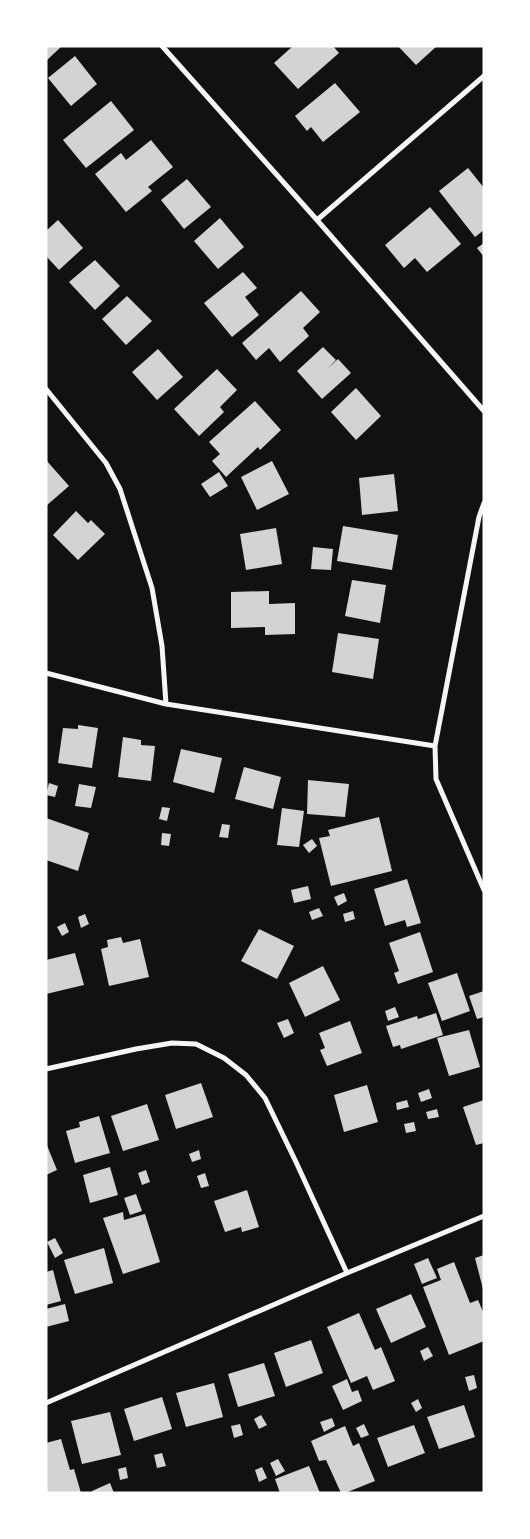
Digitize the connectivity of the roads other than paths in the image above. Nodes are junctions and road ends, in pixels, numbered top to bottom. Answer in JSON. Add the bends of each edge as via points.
{"nodes":[{"id":1,"x":162,"y":46,"type":"edge"},
{"id":2,"x":484,"y":76,"type":"edge"},
{"id":3,"x":317,"y":220,"type":"junction"},
{"id":4,"x":46,"y":389,"type":"edge"},
{"id":5,"x":484,"y":411,"type":"edge"},
{"id":6,"x":484,"y":503,"type":"edge"},
{"id":7,"x":46,"y":673,"type":"edge"},
{"id":8,"x":166,"y":704,"type":"junction"},
{"id":9,"x":435,"y":746,"type":"junction"},
{"id":10,"x":484,"y":890,"type":"edge"},
{"id":11,"x":46,"y":1069,"type":"edge"},
{"id":12,"x":484,"y":1216,"type":"edge"},
{"id":13,"x":347,"y":1273,"type":"junction"},
{"id":14,"x":46,"y":1403,"type":"edge"}],
"edges":[{"from":1,"to":3,"type":"street"},
{"from":2,"to":3,"type":"street"},
{"from":3,"to":5,"type":"street"},
{"from":4,"to":8,"type":"street","via":[[106,463],[120,489],[152,588],[162,646]]},
{"from":6,"to":9,"type":"street"},
{"from":7,"to":8,"type":"street"},
{"from":8,"to":9,"type":"street"},
{"from":9,"to":10,"type":"street","via":[[436,779]]},
{"from":11,"to":13,"type":"street","via":[[172,1043],[196,1044],[224,1058],[246,1074],[264,1098]]},
{"from":12,"to":13,"type":"street"},
{"from":13,"to":14,"type":"street"}]}
